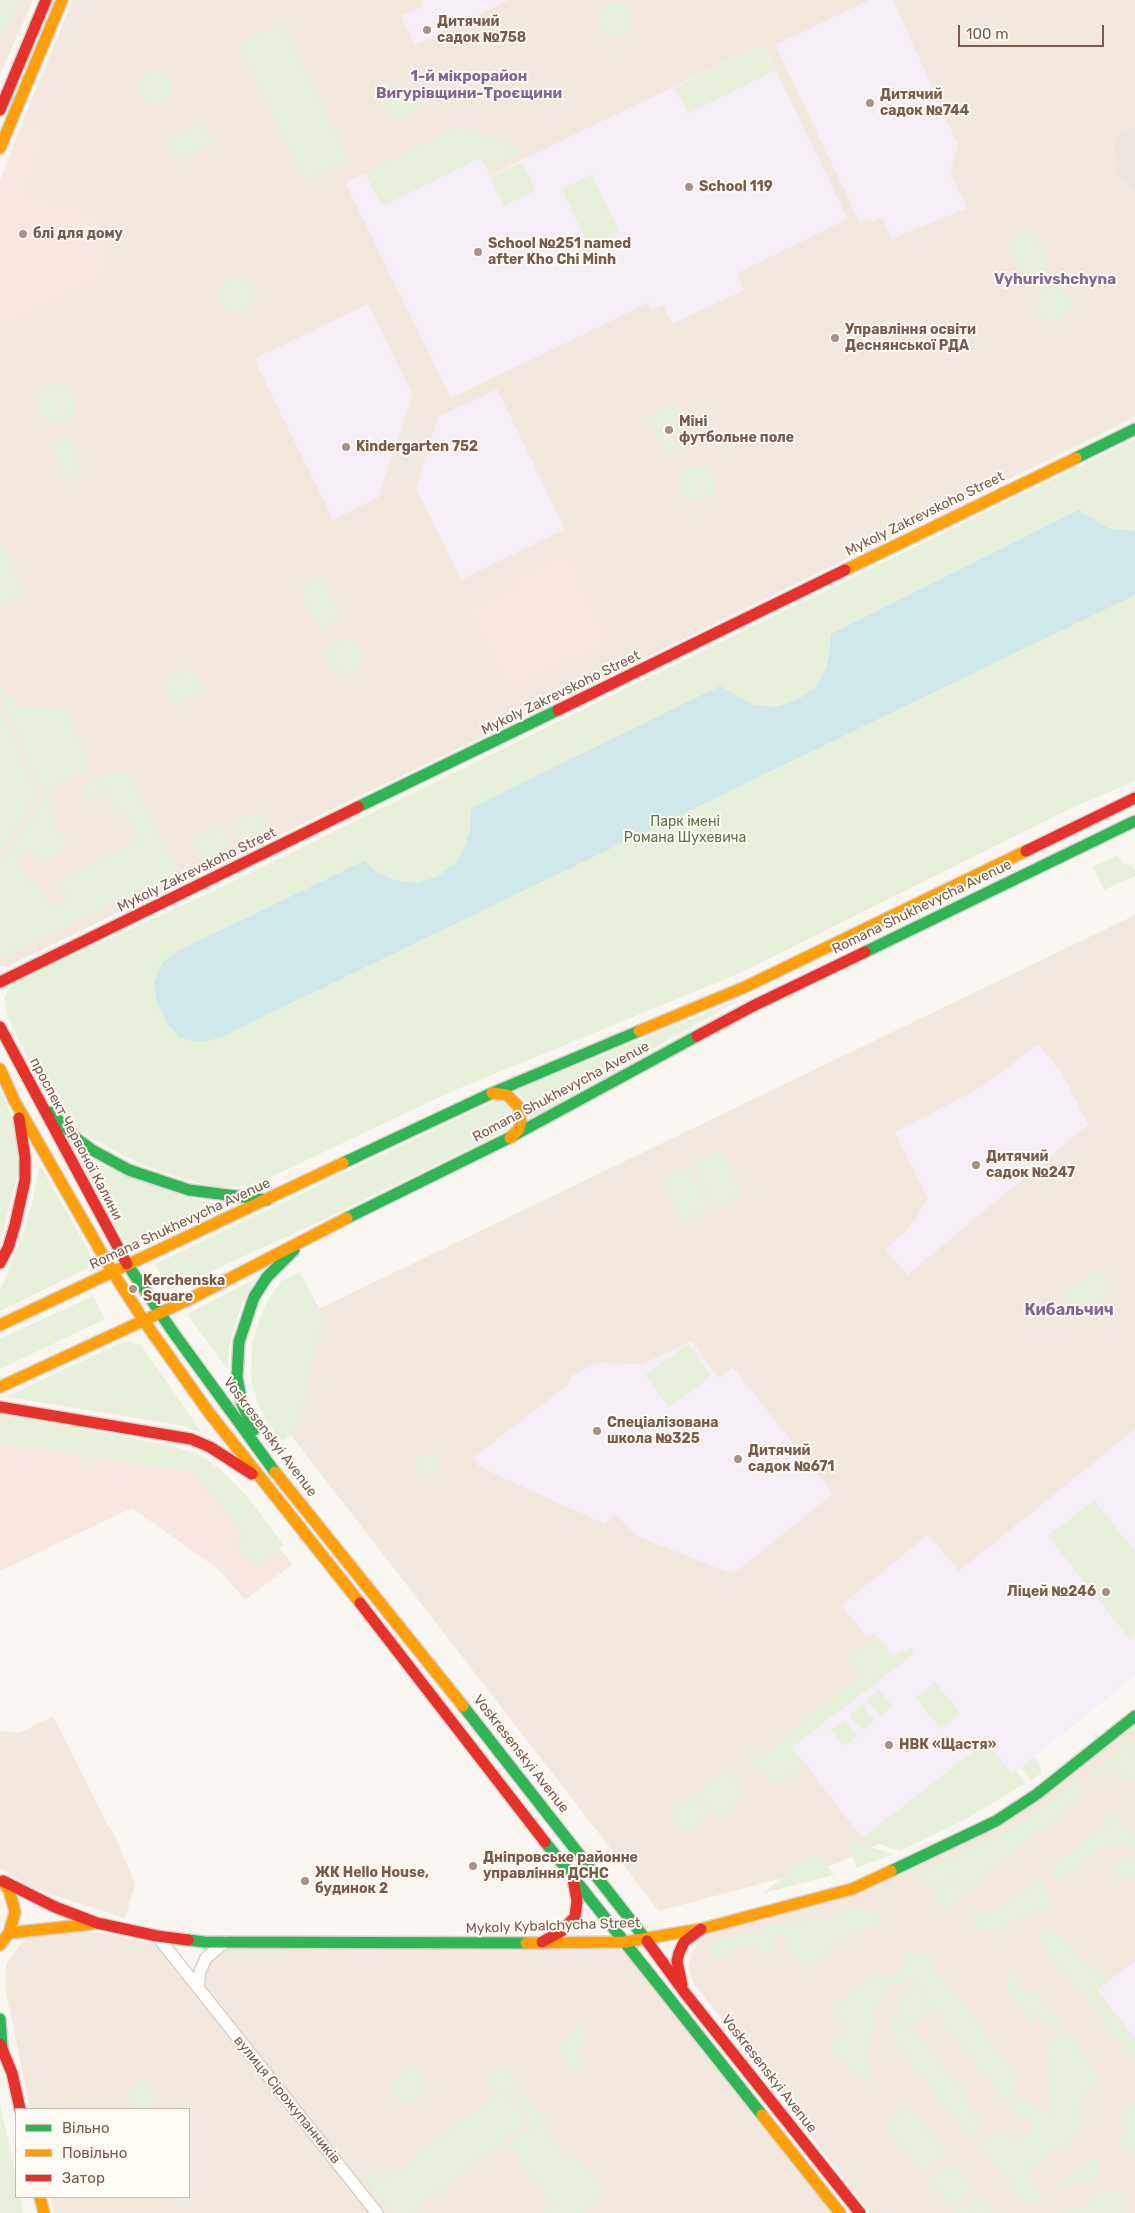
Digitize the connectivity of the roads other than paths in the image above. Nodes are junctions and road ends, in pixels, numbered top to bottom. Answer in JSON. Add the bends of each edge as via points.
{"nodes":[{"id":1,"x":46,"y":0,"type":"edge"},
{"id":2,"x":62,"y":0,"type":"edge"},
{"id":3,"x":0,"y":110,"type":"edge"},
{"id":4,"x":0,"y":148,"type":"edge"},
{"id":5,"x":1135,"y":429,"type":"edge"},
{"id":6,"x":1135,"y":798,"type":"edge"},
{"id":7,"x":1135,"y":821,"type":"edge"},
{"id":8,"x":0,"y":982,"type":"edge"},
{"id":9,"x":0,"y":1027,"type":"edge"},
{"id":10,"x":0,"y":1069,"type":"edge"},
{"id":11,"x":492,"y":1093,"type":"junction"},
{"id":12,"x":36,"y":1097,"type":"junction"},
{"id":13,"x":15,"y":1102,"type":"junction"},
{"id":14,"x":509,"y":1138,"type":"junction"},
{"id":15,"x":267,"y":1200,"type":"junction"},
{"id":16,"x":306,"y":1238,"type":"junction"},
{"id":17,"x":0,"y":1263,"type":"edge"},
{"id":18,"x":127,"y":1264,"type":"junction"},
{"id":19,"x":112,"y":1272,"type":"junction"},
{"id":20,"x":160,"y":1313,"type":"junction"},
{"id":21,"x":144,"y":1321,"type":"junction"},
{"id":22,"x":0,"y":1325,"type":"edge"},
{"id":23,"x":0,"y":1387,"type":"edge"},
{"id":24,"x":0,"y":1407,"type":"edge"},
{"id":25,"x":268,"y":1463,"type":"junction"},
{"id":26,"x":264,"y":1482,"type":"junction"},
{"id":27,"x":1135,"y":1716,"type":"edge"},
{"id":28,"x":573,"y":1878,"type":"junction"},
{"id":29,"x":1,"y":1880,"type":"edge"},
{"id":30,"x":97,"y":1923,"type":"junction"},
{"id":31,"x":701,"y":1929,"type":"junction"},
{"id":32,"x":10,"y":1933,"type":"junction"},
{"id":33,"x":157,"y":1936,"type":"junction"},
{"id":34,"x":644,"y":1938,"type":"junction"},
{"id":35,"x":226,"y":1942,"type":"junction"},
{"id":36,"x":542,"y":1942,"type":"junction"},
{"id":37,"x":625,"y":1942,"type":"junction"},
{"id":38,"x":0,"y":1945,"type":"edge"},
{"id":39,"x":0,"y":1949,"type":"edge"},
{"id":40,"x":198,"y":1988,"type":"junction"},
{"id":41,"x":685,"y":1993,"type":"junction"},
{"id":42,"x":0,"y":2019,"type":"edge"},
{"id":43,"x":1,"y":2046,"type":"edge"},
{"id":44,"x":20,"y":2108,"type":"edge"},
{"id":45,"x":40,"y":2198,"type":"edge"},
{"id":46,"x":44,"y":2213,"type":"edge"},
{"id":47,"x":377,"y":2213,"type":"edge"},
{"id":48,"x":840,"y":2213,"type":"edge"},
{"id":49,"x":860,"y":2213,"type":"edge"}],
"edges":[{"from":1,"to":3,"type":"main road"},
{"from":2,"to":4,"type":"main road"},
{"from":5,"to":8,"type":"main road","name":"Mykoly Zakrevskoho Street"},
{"from":6,"to":11,"type":"main road","name":"Romana Shukhevycha Avenue","via":[[745,987]]},
{"from":7,"to":14,"type":"main road","name":"Romana Shukhevycha Avenue","via":[[753,1006]]},
{"from":9,"to":12,"type":"main road","name":"проспект Червоної Калини"},
{"from":10,"to":13,"type":"main road"},
{"from":11,"to":14,"type":"main road","via":[[507,1095],[518,1106],[519,1129]]},
{"from":11,"to":15,"type":"main road","name":"Romana Shukhevycha Avenue"},
{"from":12,"to":15,"type":"main road","via":[[77,1139],[129,1170],[189,1190]]},
{"from":12,"to":18,"type":"main road","name":"проспект Червоної Калини"},
{"from":13,"to":17,"type":"main road","via":[[23,1136],[25,1180],[15,1225]]},
{"from":13,"to":19,"type":"main road"},
{"from":14,"to":16,"type":"main road","name":"Romana Shukhevycha Avenue"},
{"from":15,"to":18,"type":"main road","name":"Romana Shukhevycha Avenue"},
{"from":16,"to":20,"type":"main road","name":"Romana Shukhevycha Avenue"},
{"from":16,"to":25,"type":"main road","via":[[267,1277],[254,1297],[239,1342],[237,1377],[242,1404]]},
{"from":18,"to":19,"type":"main road","name":"Romana Shukhevycha Avenue"},
{"from":18,"to":20,"type":"main road"},
{"from":19,"to":21,"type":"main road"},
{"from":19,"to":22,"type":"main road","name":"Romana Shukhevycha Avenue"},
{"from":20,"to":21,"type":"main road","name":"Romana Shukhevycha Avenue"},
{"from":20,"to":25,"type":"main road","name":"Voskresenskyi Avenue"},
{"from":21,"to":23,"type":"main road","name":"Romana Shukhevycha Avenue"},
{"from":21,"to":26,"type":"main road","via":[[210,1414]]},
{"from":24,"to":26,"type":"main road","via":[[192,1439]]},
{"from":25,"to":34,"type":"main road","name":"Voskresenskyi Avenue"},
{"from":26,"to":28,"type":"main road"},
{"from":27,"to":31,"type":"main road","name":"Mykoly Kybalchycha Street","via":[[1037,1794],[959,1840],[852,1889]]},
{"from":28,"to":36,"type":"main road","via":[[577,1901],[575,1918],[562,1931]]},
{"from":28,"to":37,"type":"main road"},
{"from":29,"to":30,"type":"main road","name":"Mykoly Kybalchycha Street","via":[[55,1907]]},
{"from":29,"to":32,"type":"main road","via":[[9,1890],[14,1906]]},
{"from":30,"to":32,"type":"main road","name":"Mykoly Kybalchycha Street"},
{"from":30,"to":33,"type":"main road","name":"Mykoly Kybalchycha Street"},
{"from":31,"to":34,"type":"main road","name":"Mykoly Kybalchycha Street"},
{"from":31,"to":41,"type":"main road","via":[[684,1942],[677,1961]]},
{"from":32,"to":38,"type":"main road"},
{"from":33,"to":35,"type":"main road","name":"Mykoly Kybalchycha Street"},
{"from":33,"to":40,"type":"street","name":"вулиця Сірожупанників"},
{"from":34,"to":37,"type":"main road","name":"Mykoly Kybalchycha Street"},
{"from":34,"to":41,"type":"main road","name":"Voskresenskyi Avenue"},
{"from":35,"to":36,"type":"main road","name":"Mykoly Kybalchycha Street"},
{"from":35,"to":40,"type":"street","via":[[206,1958]]},
{"from":36,"to":37,"type":"main road","name":"Mykoly Kybalchycha Street"},
{"from":37,"to":48,"type":"main road"},
{"from":38,"to":39,"type":"main road"},
{"from":40,"to":47,"type":"street","name":"вулиця Сірожупанників"},
{"from":41,"to":49,"type":"main road","name":"Voskresenskyi Avenue"},
{"from":42,"to":43,"type":"main road"},
{"from":43,"to":44,"type":"main road","via":[[12,2073]]},
{"from":45,"to":46,"type":"main road"}]}
